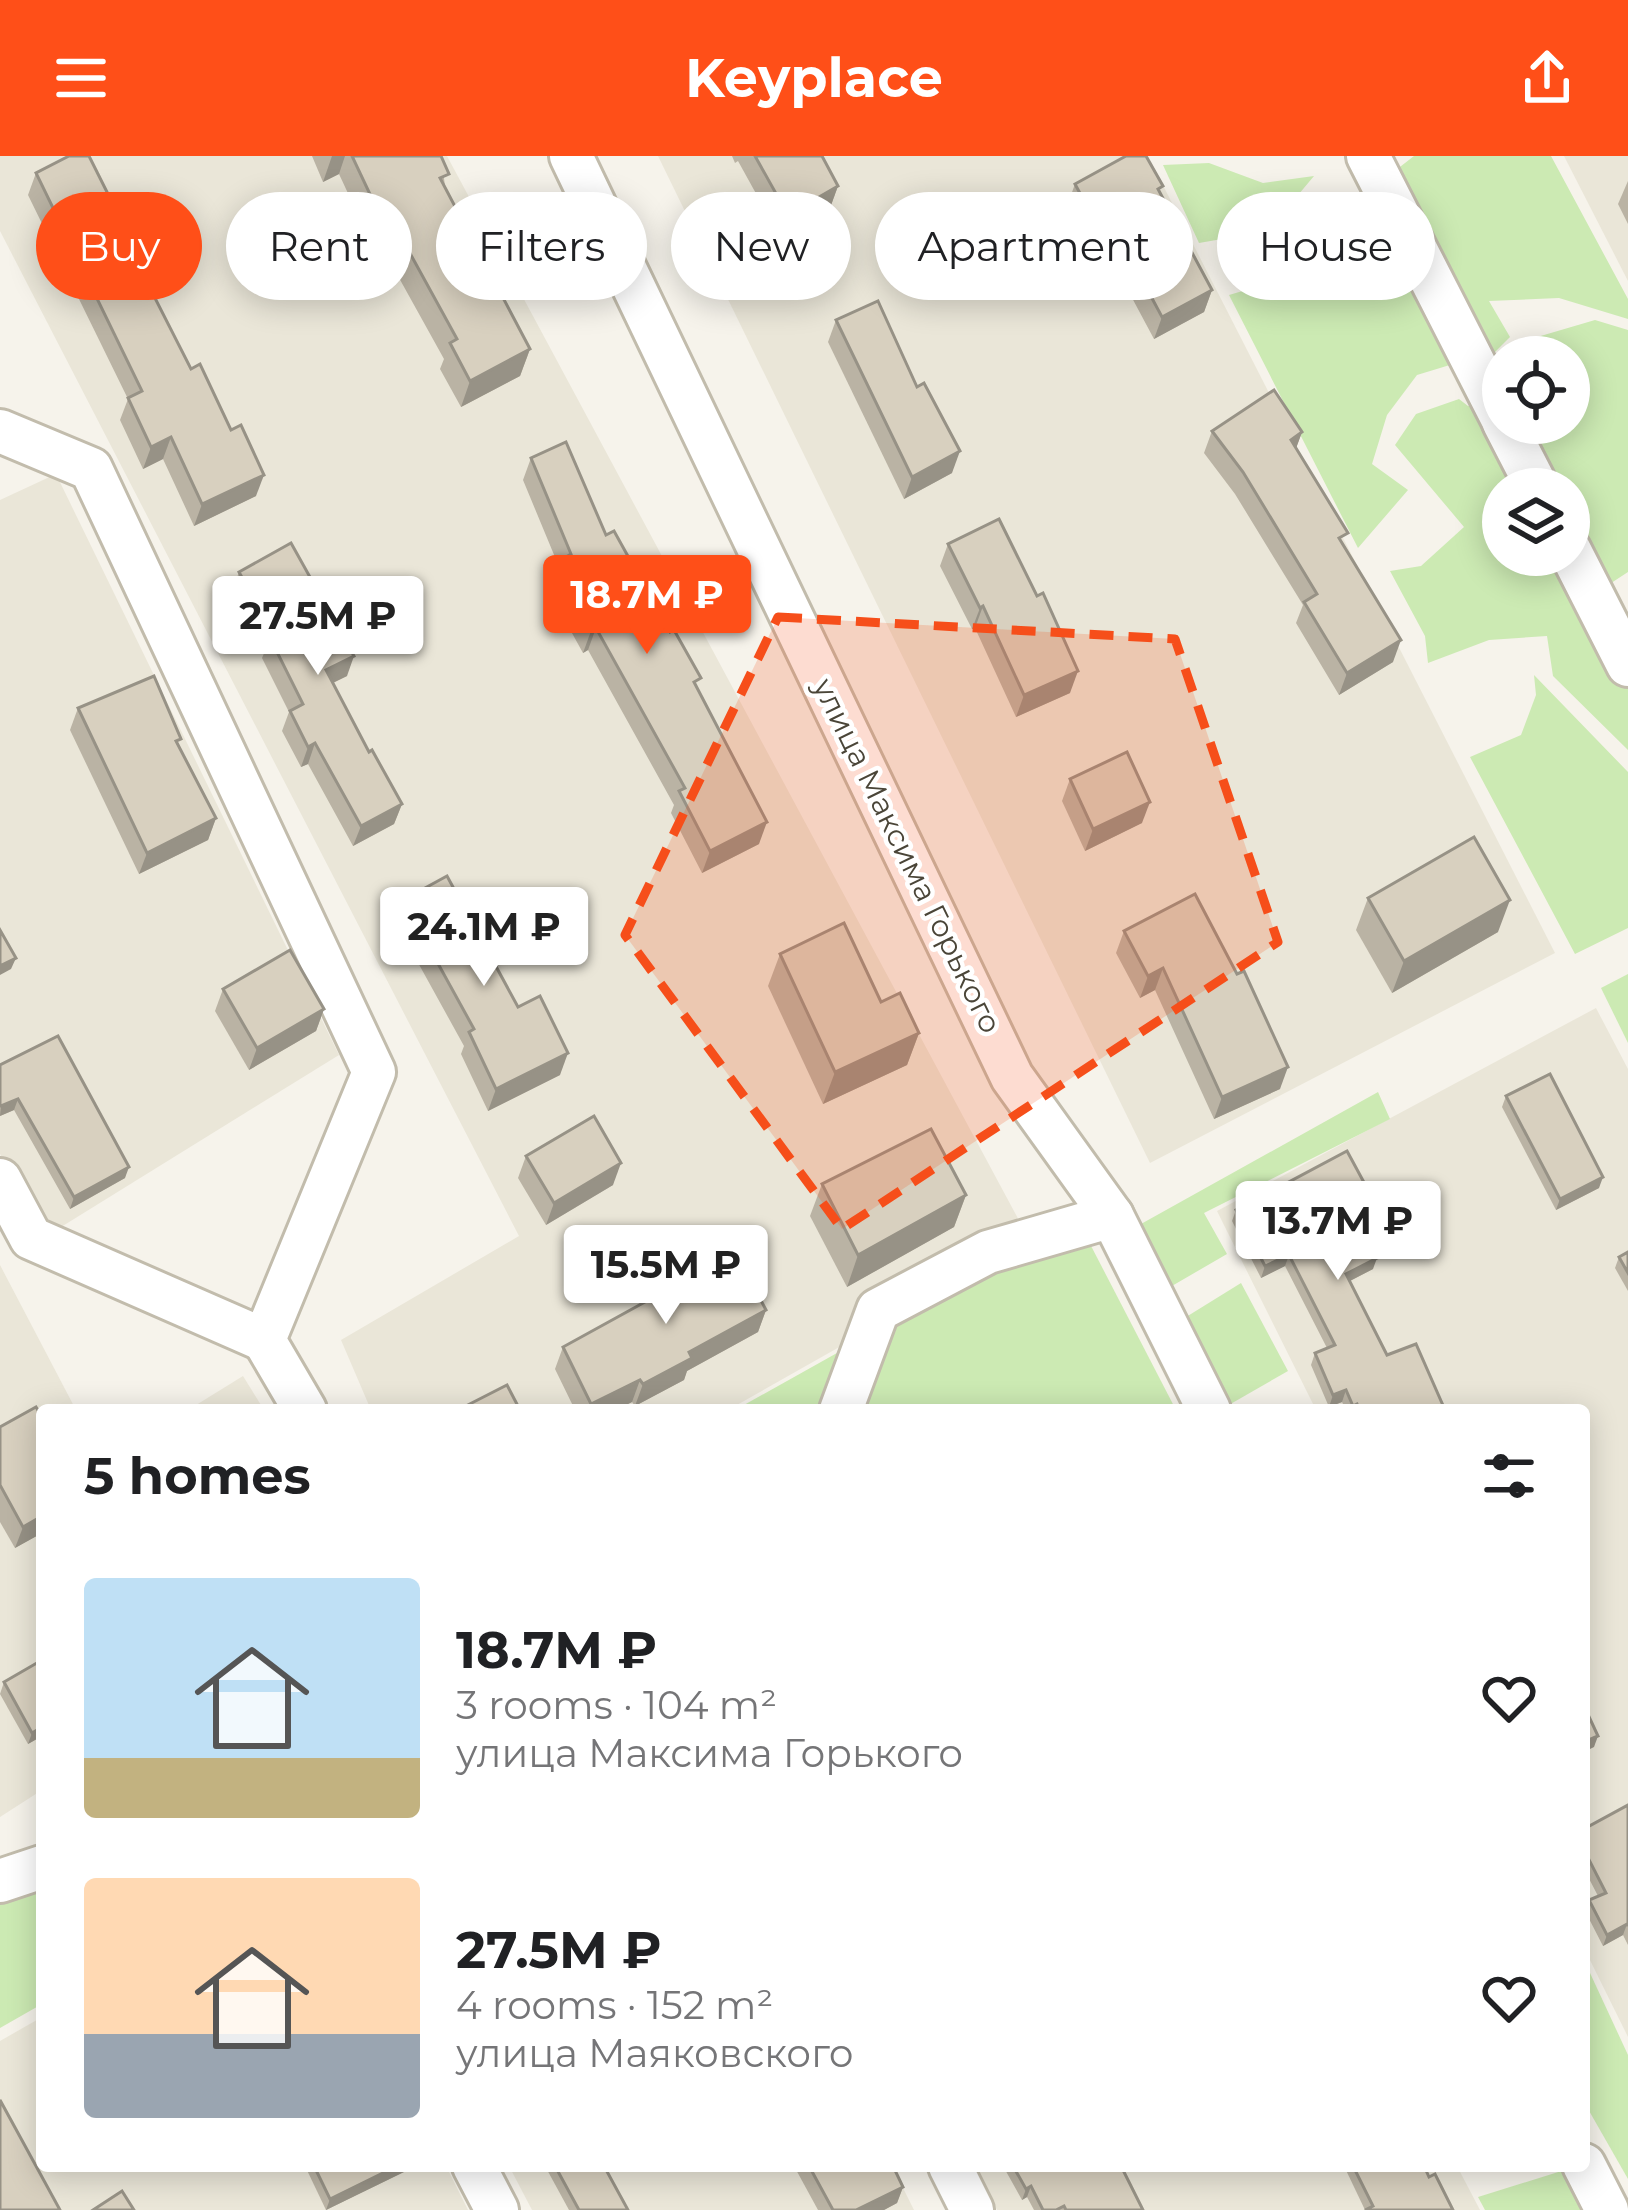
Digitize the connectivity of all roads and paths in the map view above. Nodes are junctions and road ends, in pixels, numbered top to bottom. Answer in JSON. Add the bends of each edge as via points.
{"nodes":[{"id":1,"x":571,"y":156,"type":"edge"},
{"id":2,"x":1368,"y":156,"type":"edge"},
{"id":3,"x":1482,"y":379,"type":"edge"},
{"id":4,"x":0,"y":431,"type":"edge"},
{"id":5,"x":1583,"y":576,"type":"edge"},
{"id":6,"x":1628,"y":664,"type":"edge"},
{"id":7,"x":0,"y":1180,"type":"edge"},
{"id":8,"x":1112,"y":1216,"type":"junction"},
{"id":9,"x":264,"y":1340,"type":"junction"},
{"id":10,"x":301,"y":1404,"type":"edge"},
{"id":11,"x":843,"y":1404,"type":"edge"},
{"id":12,"x":1206,"y":1404,"type":"edge"},
{"id":13,"x":36,"y":1869,"type":"edge"},
{"id":14,"x":0,"y":1881,"type":"edge"},
{"id":15,"x":477,"y":2172,"type":"edge"},
{"id":16,"x":953,"y":2172,"type":"edge"},
{"id":17,"x":1587,"y":2172,"type":"edge"},
{"id":18,"x":497,"y":2210,"type":"edge"},
{"id":19,"x":972,"y":2210,"type":"edge"},
{"id":20,"x":1606,"y":2210,"type":"edge"}],
"edges":[{"from":1,"to":8,"type":"street","name":"улица Максима Горького","via":[[1012,1076]]},
{"from":2,"to":3,"type":"street"},
{"from":4,"to":9,"type":"street","via":[[91,469],[374,1072]]},
{"from":5,"to":6,"type":"street"},
{"from":7,"to":9,"type":"street","via":[[31,1238]]},
{"from":8,"to":11,"type":"street","via":[[988,1252],[878,1310]]},
{"from":8,"to":12,"type":"street","name":"улица Максима Горького"},
{"from":9,"to":10,"type":"street"},
{"from":13,"to":14,"type":"street"},
{"from":15,"to":18,"type":"street"},
{"from":16,"to":19,"type":"street"},
{"from":17,"to":20,"type":"street"}]}
